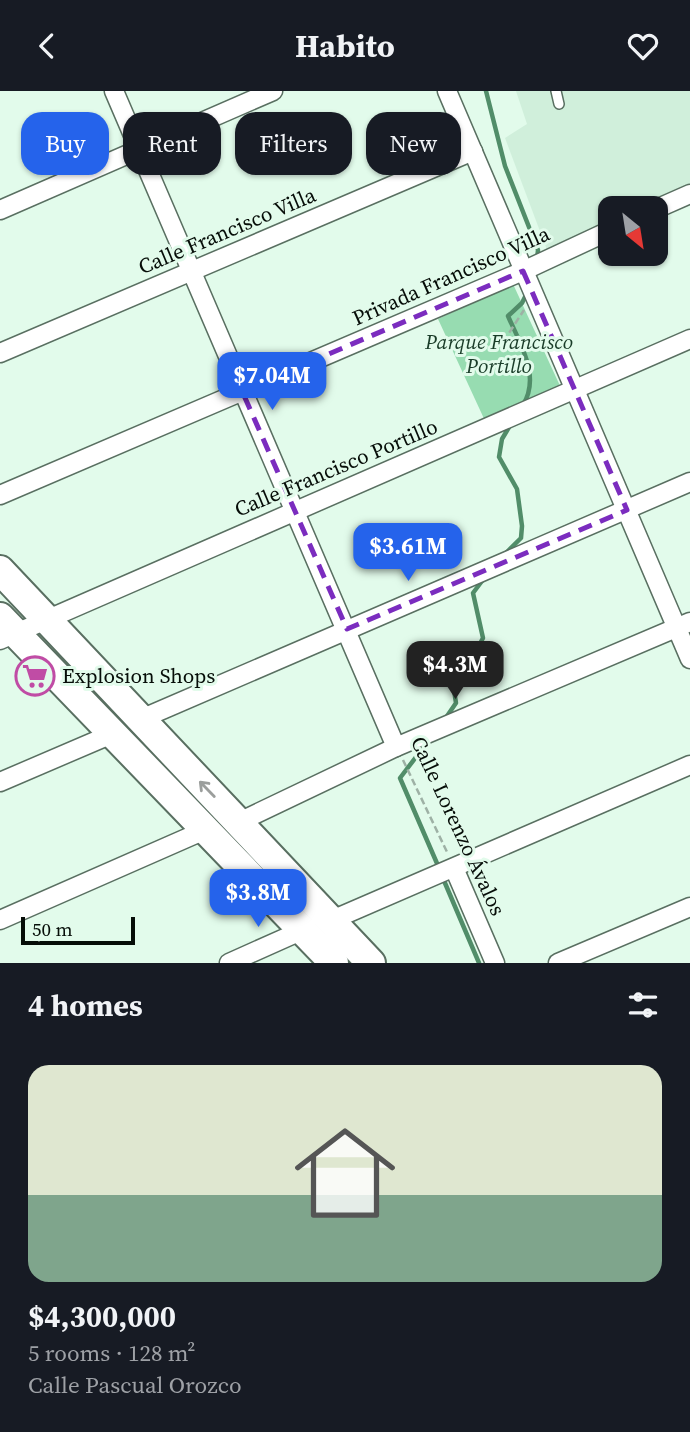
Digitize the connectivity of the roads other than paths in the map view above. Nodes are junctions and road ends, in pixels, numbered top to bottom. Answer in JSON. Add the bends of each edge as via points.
{"nodes":[{"id":1,"x":114,"y":91,"type":"edge"},
{"id":2,"x":272,"y":91,"type":"edge"},
{"id":3,"x":447,"y":91,"type":"edge"},
{"id":4,"x":556,"y":91,"type":"edge"},
{"id":5,"x":559,"y":104,"type":"dead end"},
{"id":6,"x":123,"y":112,"type":"edge"},
{"id":7,"x":221,"y":113,"type":"edge"},
{"id":8,"x":473,"y":151,"type":"junction"},
{"id":9,"x":123,"y":156,"type":"edge"},
{"id":10,"x":150,"y":175,"type":"edge"},
{"id":11,"x":690,"y":194,"type":"edge"},
{"id":12,"x":668,"y":204,"type":"edge"},
{"id":13,"x":0,"y":210,"type":"edge"},
{"id":14,"x":598,"y":236,"type":"edge"},
{"id":15,"x":192,"y":270,"type":"junction"},
{"id":16,"x":523,"y":271,"type":"junction"},
{"id":17,"x":690,"y":339,"type":"edge"},
{"id":18,"x":0,"y":353,"type":"edge"},
{"id":19,"x":576,"y":389,"type":"junction"},
{"id":20,"x":242,"y":391,"type":"junction"},
{"id":21,"x":690,"y":482,"type":"edge"},
{"id":22,"x":0,"y":495,"type":"edge"},
{"id":23,"x":295,"y":510,"type":"junction"},
{"id":24,"x":627,"y":510,"type":"junction"},
{"id":25,"x":0,"y":570,"type":"edge"},
{"id":26,"x":45,"y":619,"type":"junction"},
{"id":27,"x":683,"y":625,"type":"edge"},
{"id":28,"x":348,"y":629,"type":"junction"},
{"id":29,"x":5,"y":630,"type":"edge"},
{"id":30,"x":690,"y":659,"type":"edge"},
{"id":31,"x":141,"y":719,"type":"junction"},
{"id":32,"x":112,"y":734,"type":"junction"},
{"id":33,"x":396,"y":747,"type":"junction"},
{"id":34,"x":690,"y":765,"type":"edge"},
{"id":35,"x":0,"y":782,"type":"edge"},
{"id":36,"x":239,"y":823,"type":"junction"},
{"id":37,"x":205,"y":830,"type":"junction"},
{"id":38,"x":454,"y":868,"type":"junction"},
{"id":39,"x":690,"y":907,"type":"edge"},
{"id":40,"x":0,"y":920,"type":"edge"},
{"id":41,"x":332,"y":920,"type":"junction"},
{"id":42,"x":303,"y":930,"type":"junction"},
{"id":43,"x":229,"y":963,"type":"edge"},
{"id":44,"x":334,"y":963,"type":"edge"},
{"id":45,"x":372,"y":963,"type":"edge"},
{"id":46,"x":495,"y":963,"type":"edge"},
{"id":47,"x":558,"y":963,"type":"edge"}],
"edges":[{"from":1,"to":6,"type":"street","name":"Calle Lorenzo Ávalos"},
{"from":2,"to":7,"type":"street"},
{"from":3,"to":8,"type":"street"},
{"from":4,"to":5,"type":"lane"},
{"from":8,"to":15,"type":"street","name":"Calle Francisco Villa"},
{"from":8,"to":16,"type":"street"},
{"from":9,"to":13,"type":"street"},
{"from":10,"to":15,"type":"street","name":"Calle Lorenzo Ávalos"},
{"from":11,"to":12,"type":"street"},
{"from":14,"to":16,"type":"street","name":"Privada Francisco Villa"},
{"from":15,"to":18,"type":"street","name":"Calle Francisco Villa"},
{"from":15,"to":20,"type":"street","name":"Calle Lorenzo Ávalos"},
{"from":16,"to":19,"type":"street"},
{"from":16,"to":20,"type":"street","name":"Privada Francisco Villa"},
{"from":17,"to":19,"type":"street","name":"Calle Francisco Portillo"},
{"from":19,"to":23,"type":"street","name":"Calle Francisco Portillo"},
{"from":19,"to":24,"type":"street"},
{"from":20,"to":22,"type":"street","name":"Privada Francisco Villa"},
{"from":20,"to":23,"type":"street","name":"Calle Lorenzo Ávalos"},
{"from":21,"to":24,"type":"street"},
{"from":23,"to":26,"type":"street","name":"Calle Francisco Portillo"},
{"from":23,"to":28,"type":"street","name":"Calle Lorenzo Ávalos"},
{"from":24,"to":27,"type":"street"},
{"from":24,"to":28,"type":"street"},
{"from":25,"to":26,"type":"main road"},
{"from":26,"to":29,"type":"street","name":"Calle Francisco Portillo"},
{"from":26,"to":31,"type":"main road"},
{"from":27,"to":30,"type":"street"},
{"from":27,"to":33,"type":"street"},
{"from":28,"to":31,"type":"street"},
{"from":28,"to":33,"type":"street","name":"Calle Lorenzo Ávalos"},
{"from":29,"to":32,"type":"main road"},
{"from":36,"to":31,"type":"main road","one_way":true},
{"from":32,"to":35,"type":"street"},
{"from":32,"to":37,"type":"main road"},
{"from":33,"to":36,"type":"street"},
{"from":34,"to":38,"type":"street"},
{"from":36,"to":41,"type":"main road"},
{"from":37,"to":40,"type":"street"},
{"from":37,"to":42,"type":"main road"},
{"from":38,"to":41,"type":"street"},
{"from":38,"to":46,"type":"street","name":"Calle Lorenzo Ávalos"},
{"from":39,"to":47,"type":"street"},
{"from":41,"to":45,"type":"main road"},
{"from":42,"to":43,"type":"street"},
{"from":42,"to":44,"type":"main road"}]}
